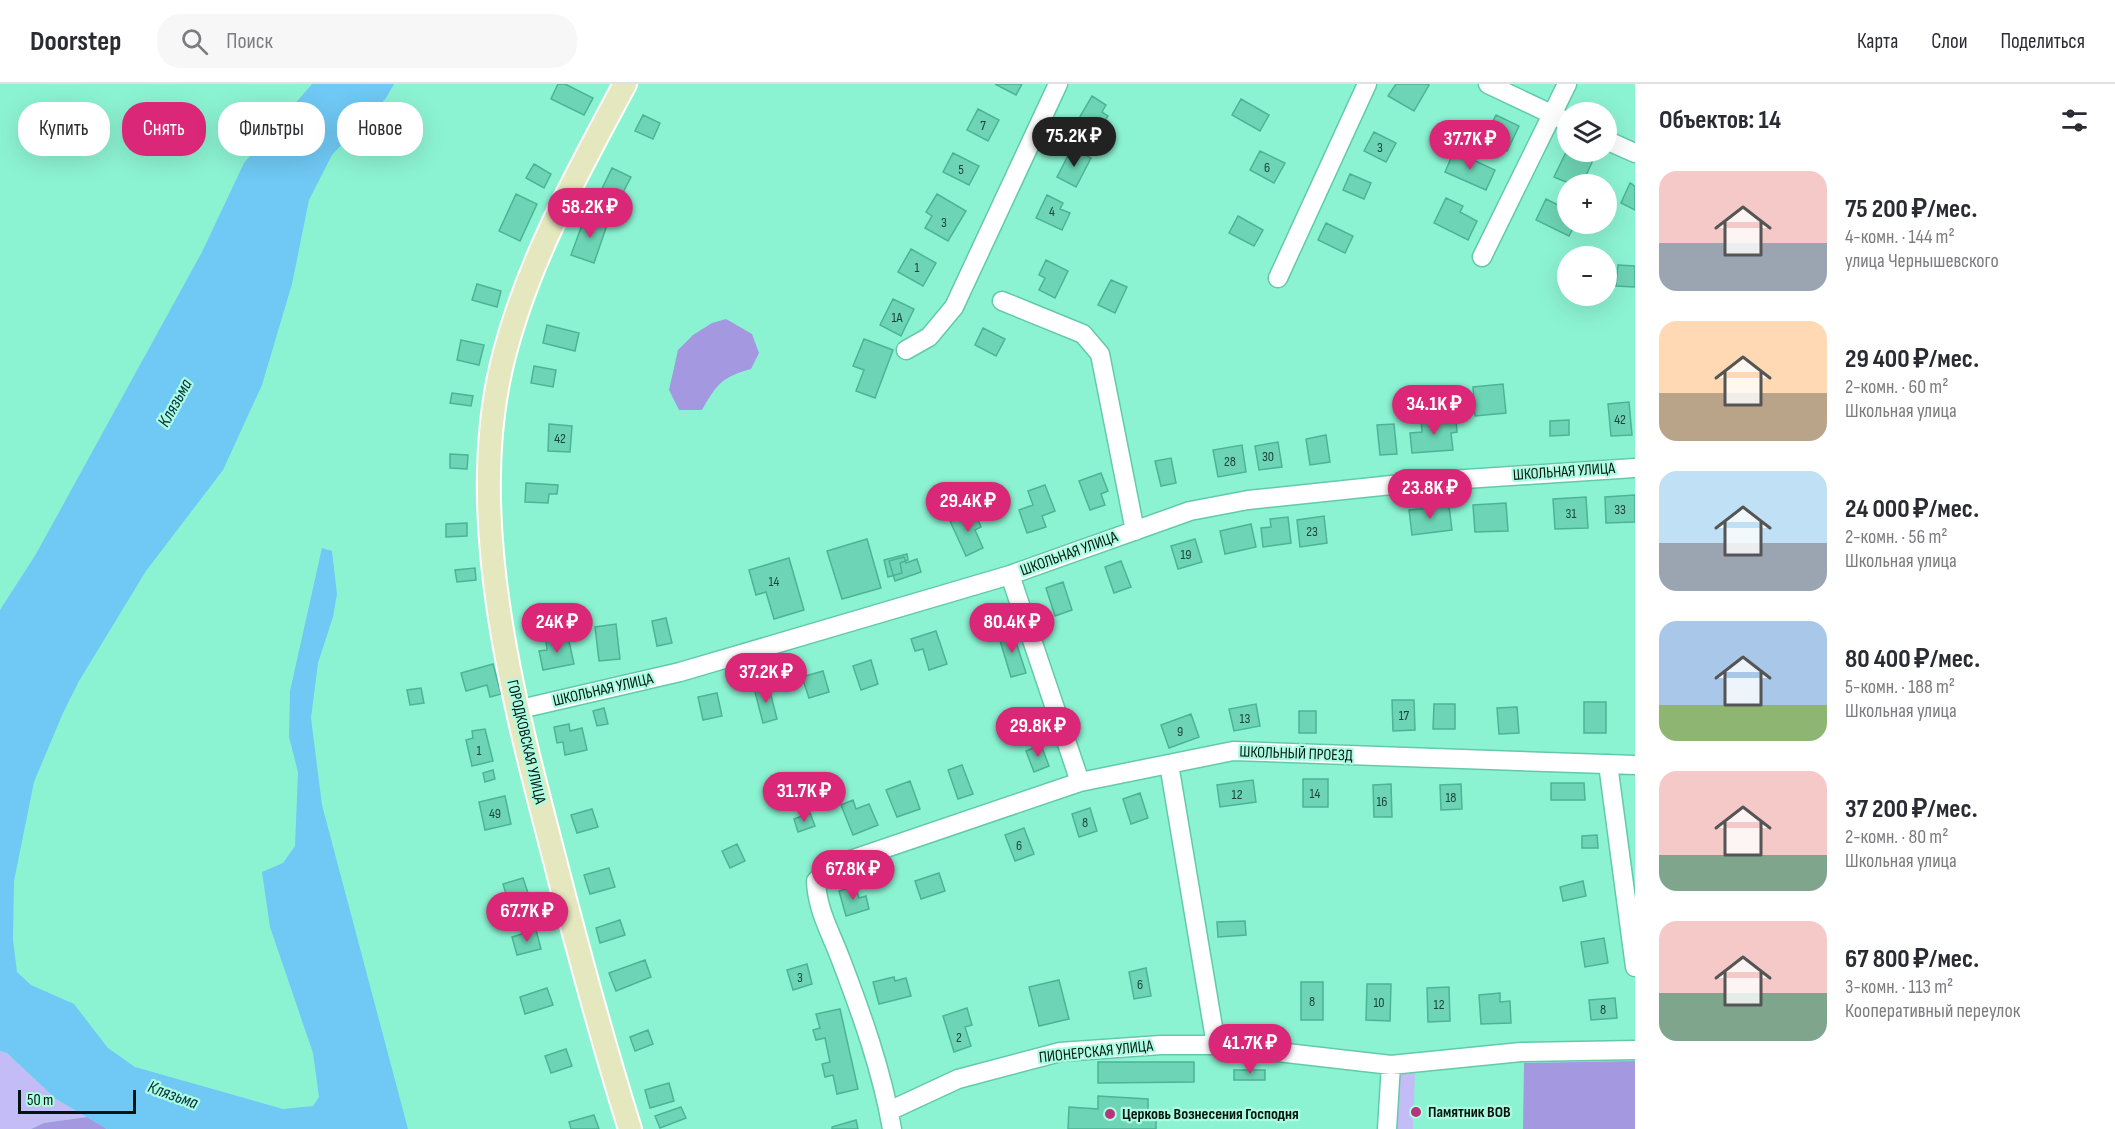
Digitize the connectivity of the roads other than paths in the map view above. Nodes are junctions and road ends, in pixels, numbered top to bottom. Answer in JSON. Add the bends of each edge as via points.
{"nodes":[{"id":1,"x":625,"y":84,"type":"edge"},
{"id":2,"x":1058,"y":84,"type":"edge"},
{"id":3,"x":1367,"y":84,"type":"edge"},
{"id":4,"x":1488,"y":84,"type":"edge"},
{"id":5,"x":1567,"y":84,"type":"edge"},
{"id":6,"x":1563,"y":102,"type":"edge"},
{"id":7,"x":1557,"y":117,"type":"edge"},
{"id":8,"x":1557,"y":123,"type":"edge"},
{"id":9,"x":1617,"y":145,"type":"edge"},
{"id":10,"x":1635,"y":153,"type":"edge"},
{"id":11,"x":1482,"y":257,"type":"dead end"},
{"id":12,"x":1278,"y":278,"type":"dead end"},
{"id":13,"x":1002,"y":301,"type":"dead end"},
{"id":14,"x":906,"y":350,"type":"dead end"},
{"id":15,"x":1635,"y":468,"type":"edge"},
{"id":16,"x":1135,"y":531,"type":"junction"},
{"id":17,"x":1010,"y":575,"type":"junction"},
{"id":18,"x":516,"y":710,"type":"junction"},
{"id":19,"x":1169,"y":764,"type":"junction"},
{"id":20,"x":1608,"y":764,"type":"junction"},
{"id":21,"x":1635,"y":765,"type":"edge"},
{"id":22,"x":1080,"y":782,"type":"junction"},
{"id":23,"x":1635,"y":967,"type":"edge"},
{"id":24,"x":1216,"y":1045,"type":"junction"},
{"id":25,"x":1635,"y":1050,"type":"edge"},
{"id":26,"x":1391,"y":1065,"type":"junction"},
{"id":27,"x":889,"y":1111,"type":"junction"},
{"id":28,"x":630,"y":1129,"type":"edge"},
{"id":29,"x":892,"y":1129,"type":"edge"},
{"id":30,"x":1387,"y":1129,"type":"edge"}],
"edges":[{"from":1,"to":18,"type":"main road","name":"ГОРОДКОВСКАЯ УЛИЦА","via":[[531,269],[501,365],[488,463],[493,564]]},
{"from":2,"to":14,"type":"street","via":[[954,307],[929,337]]},
{"from":3,"to":12,"type":"street"},
{"from":4,"to":7,"type":"street"},
{"from":5,"to":6,"type":"street"},
{"from":8,"to":11,"type":"street"},
{"from":9,"to":10,"type":"street"},
{"from":13,"to":16,"type":"street","via":[[1083,334],[1100,354]]},
{"from":15,"to":16,"type":"street","name":"ШКОЛЬНАЯ УЛИЦА","via":[[1420,482],[1248,500],[1190,511]]},
{"from":16,"to":17,"type":"street","name":"ШКОЛЬНАЯ УЛИЦА"},
{"from":17,"to":18,"type":"street","name":"ШКОЛЬНАЯ УЛИЦА","via":[[680,672]]},
{"from":17,"to":22,"type":"street"},
{"from":18,"to":28,"type":"main road","name":"ГОРОДКОВСКАЯ УЛИЦА","via":[[597,1023]]},
{"from":19,"to":20,"type":"street","name":"ШКОЛЬНЫЙ ПРОЕЗД","via":[[1233,751]]},
{"from":19,"to":22,"type":"street","name":"ШКОЛЬНЫЙ ПРОЕЗД"},
{"from":19,"to":24,"type":"street"},
{"from":20,"to":21,"type":"street","name":"ШКОЛЬНЫЙ ПРОЕЗД"},
{"from":20,"to":23,"type":"street"},
{"from":22,"to":27,"type":"street","name":"ШКОЛЬНЫЙ ПРОЕЗД","via":[[830,867],[816,881],[823,920],[874,1051]]},
{"from":24,"to":26,"type":"street","name":"ПИОНЕРСКАЯ УЛИЦА"},
{"from":24,"to":27,"type":"street","name":"ПИОНЕРСКАЯ УЛИЦА","via":[[1060,1052],[958,1079]]},
{"from":25,"to":26,"type":"street","name":"ПИОНЕРСКАЯ УЛИЦА","via":[[1521,1052]]},
{"from":26,"to":30,"type":"street"},
{"from":27,"to":29,"type":"street"}]}
